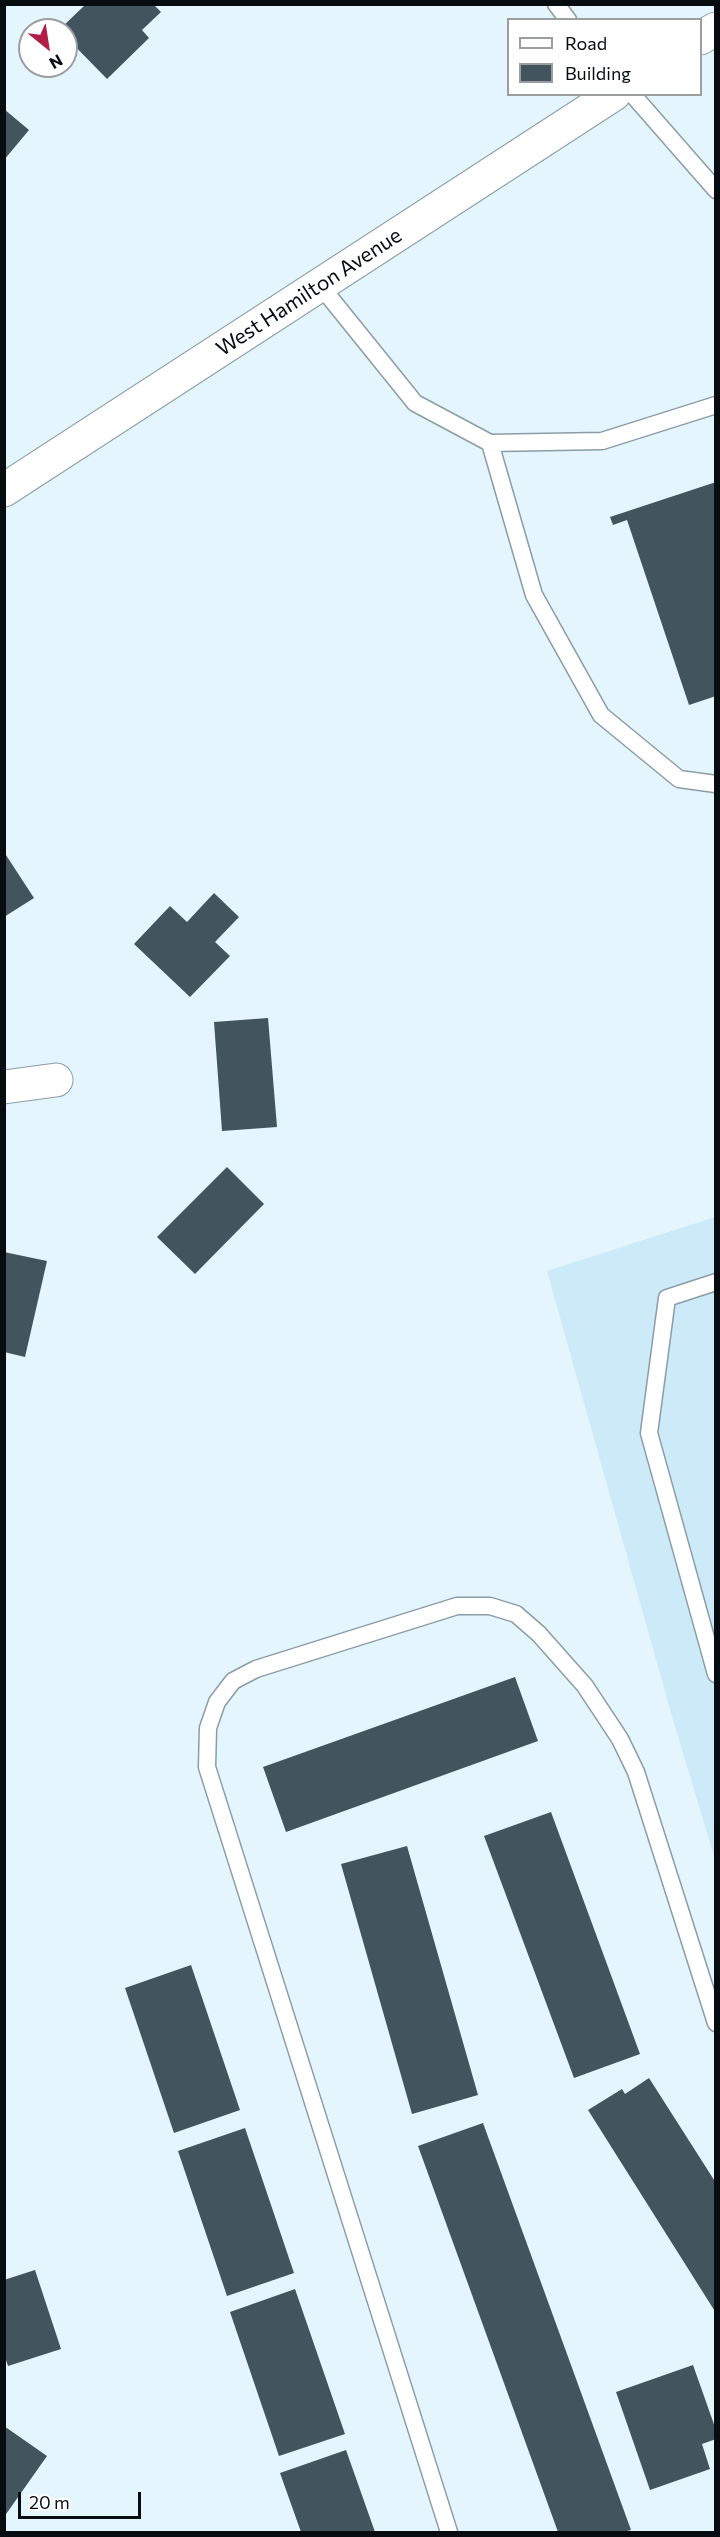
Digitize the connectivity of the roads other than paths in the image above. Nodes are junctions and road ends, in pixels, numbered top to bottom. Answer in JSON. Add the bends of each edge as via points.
{"nodes":[{"id":1,"x":556,"y":4,"type":"edge"},
{"id":2,"x":566,"y":18,"type":"edge"},
{"id":3,"x":716,"y":29,"type":"edge"},
{"id":4,"x":702,"y":37,"type":"edge"},
{"id":5,"x":611,"y":96,"type":"edge"},
{"id":6,"x":634,"y":96,"type":"edge"},
{"id":7,"x":716,"y":190,"type":"edge"},
{"id":8,"x":319,"y":284,"type":"junction"},
{"id":9,"x":716,"y":405,"type":"edge"},
{"id":10,"x":490,"y":442,"type":"junction"},
{"id":11,"x":4,"y":490,"type":"edge"},
{"id":12,"x":716,"y":784,"type":"edge"},
{"id":13,"x":56,"y":1080,"type":"dead end"},
{"id":14,"x":4,"y":1087,"type":"edge"},
{"id":15,"x":716,"y":1282,"type":"edge"},
{"id":16,"x":716,"y":1674,"type":"edge"},
{"id":17,"x":716,"y":2023,"type":"edge"},
{"id":18,"x":448,"y":2532,"type":"edge"}],
"edges":[{"from":1,"to":2,"type":"lane"},
{"from":3,"to":4,"type":"street"},
{"from":5,"to":8,"type":"street","name":"West Hamilton Avenue"},
{"from":6,"to":7,"type":"lane"},
{"from":8,"to":10,"type":"lane","via":[[415,403]]},
{"from":8,"to":11,"type":"street","name":"West Hamilton Avenue"},
{"from":9,"to":10,"type":"lane","via":[[602,441]]},
{"from":10,"to":12,"type":"lane","via":[[534,595],[601,715],[679,779]]},
{"from":13,"to":14,"type":"street"},
{"from":15,"to":16,"type":"lane","via":[[668,1298],[649,1433]]},
{"from":17,"to":18,"type":"lane","via":[[636,1772],[620,1739],[585,1686],[516,1614],[490,1606],[457,1606],[256,1670],[233,1681],[217,1702],[208,1728],[207,1767]]}]}
